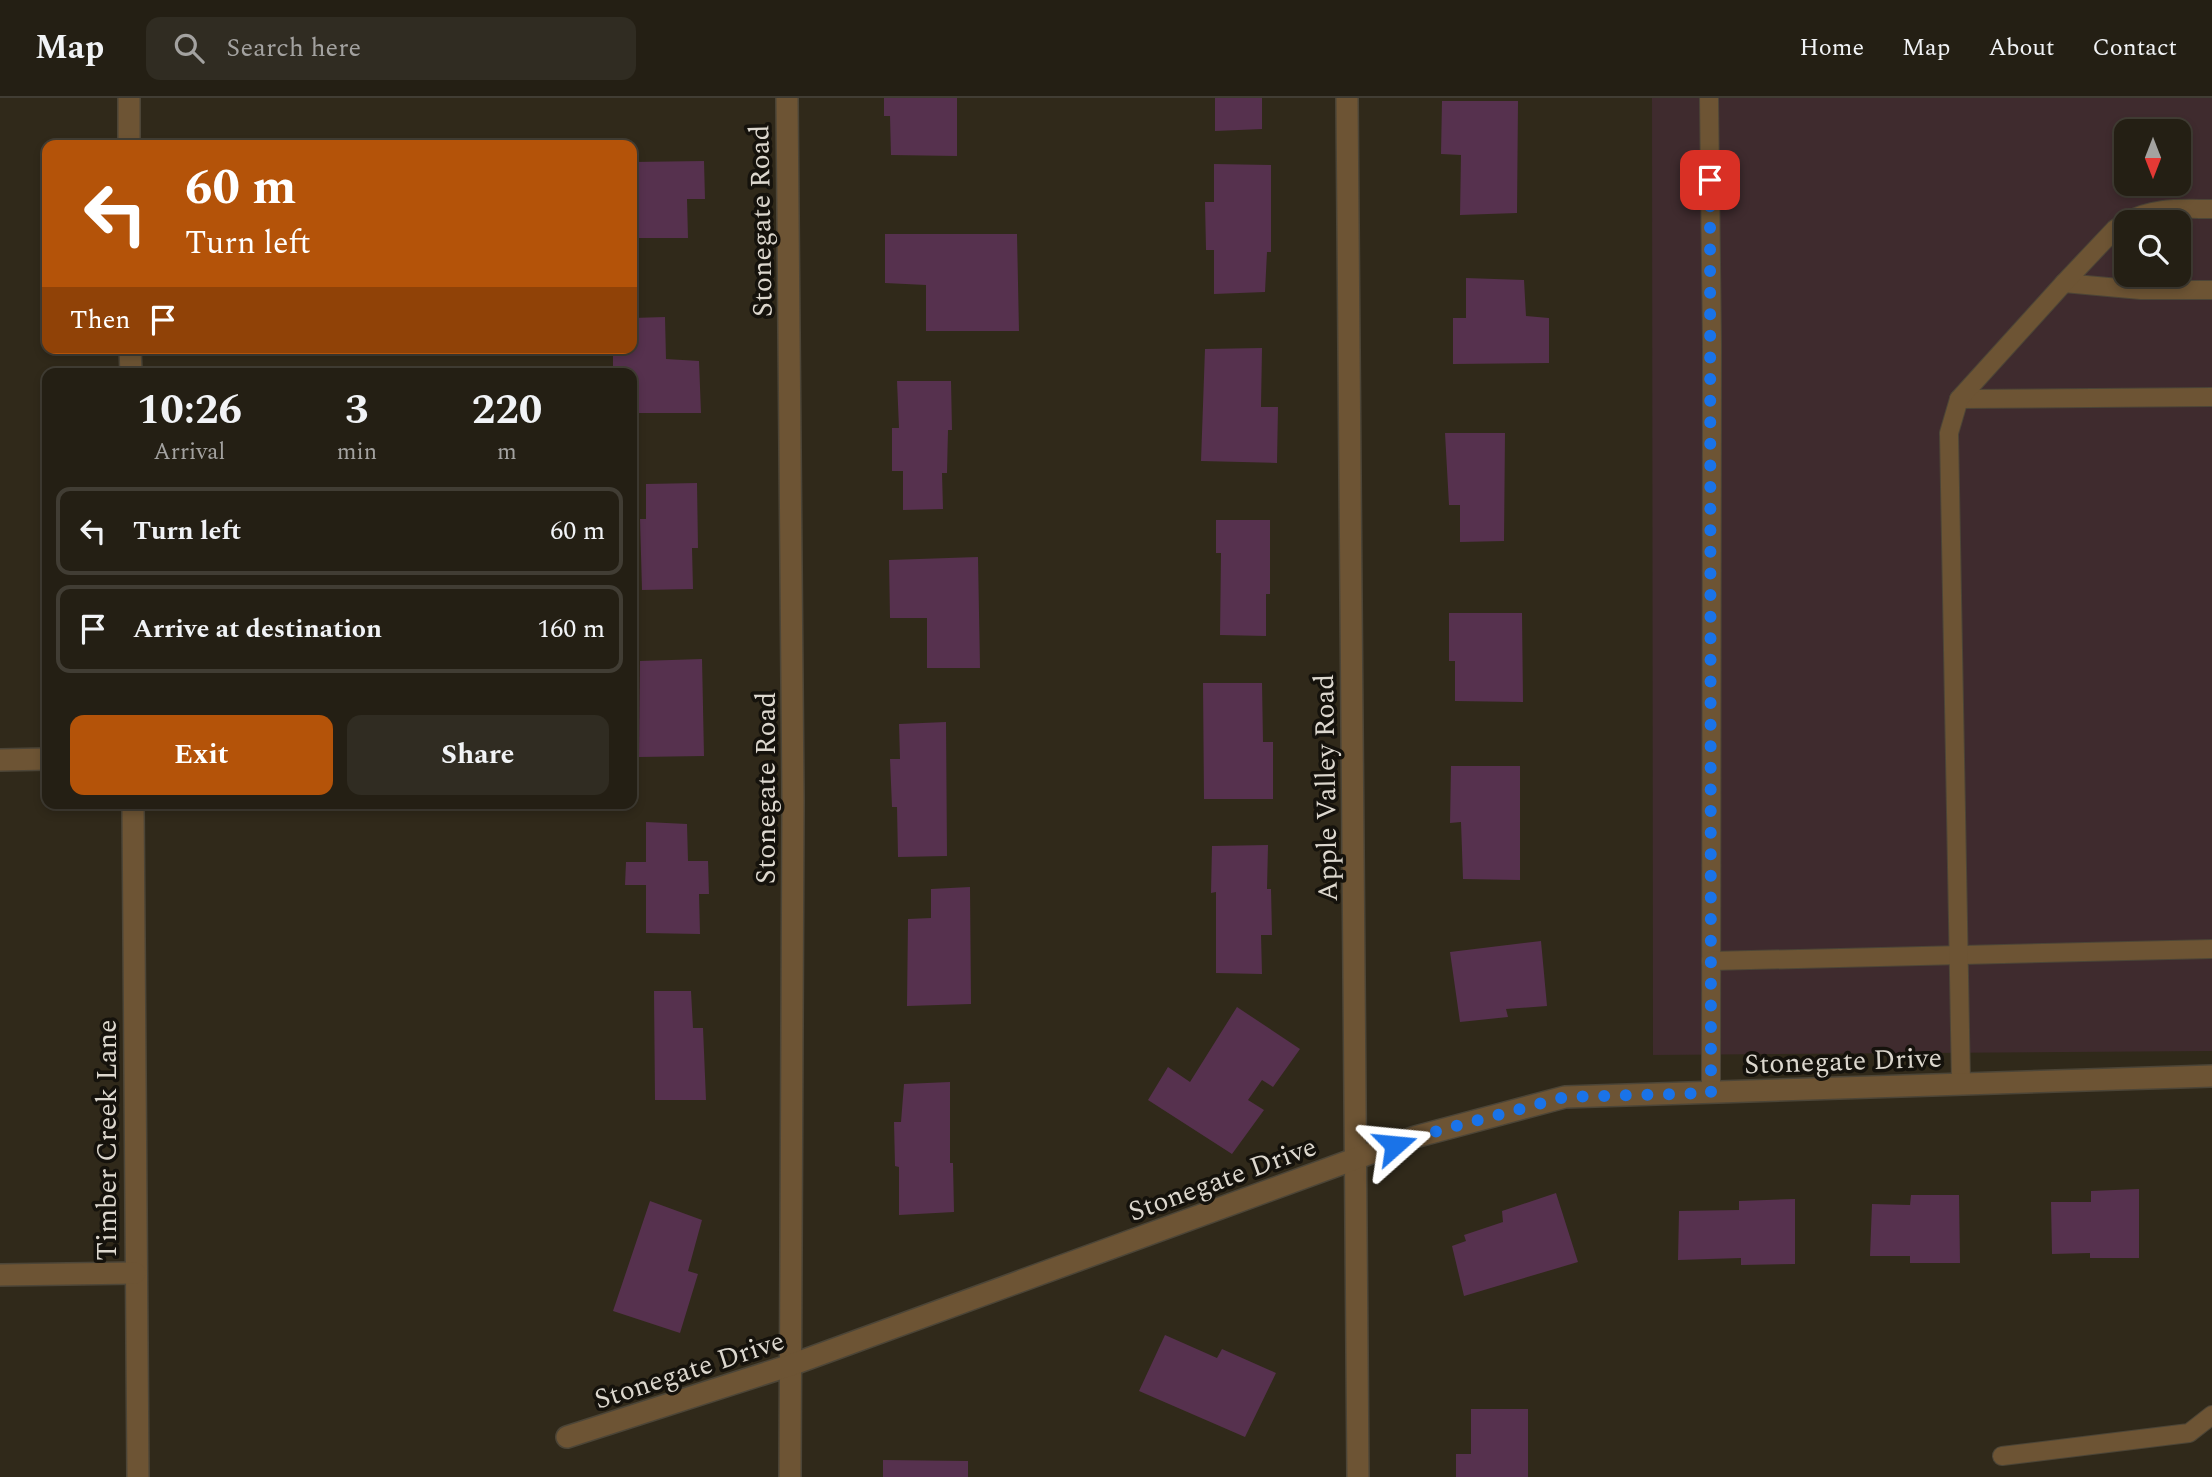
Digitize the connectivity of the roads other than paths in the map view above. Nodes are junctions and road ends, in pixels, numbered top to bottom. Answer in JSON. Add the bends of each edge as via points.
{"nodes":[{"id":1,"x":129,"y":98,"type":"edge"},
{"id":2,"x":787,"y":98,"type":"edge"},
{"id":3,"x":1347,"y":98,"type":"edge"},
{"id":4,"x":1709,"y":98,"type":"edge"},
{"id":5,"x":129,"y":140,"type":"edge"},
{"id":6,"x":2212,"y":209,"type":"edge"},
{"id":7,"x":2155,"y":210,"type":"edge"},
{"id":8,"x":2114,"y":230,"type":"edge"},
{"id":9,"x":2064,"y":283,"type":"junction"},
{"id":10,"x":2212,"y":290,"type":"edge"},
{"id":11,"x":2212,"y":397,"type":"edge"},
{"id":12,"x":1959,"y":399,"type":"junction"},
{"id":13,"x":42,"y":759,"type":"edge"},
{"id":14,"x":0,"y":760,"type":"edge"},
{"id":15,"x":133,"y":809,"type":"edge"},
{"id":16,"x":2212,"y":949,"type":"edge"},
{"id":17,"x":1958,"y":954,"type":"junction"},
{"id":18,"x":1711,"y":961,"type":"junction"},
{"id":19,"x":2212,"y":1076,"type":"edge"},
{"id":20,"x":1961,"y":1084,"type":"junction"},
{"id":21,"x":1711,"y":1093,"type":"junction"},
{"id":22,"x":1356,"y":1159,"type":"junction"},
{"id":23,"x":135,"y":1273,"type":"junction"},
{"id":24,"x":0,"y":1275,"type":"edge"},
{"id":25,"x":791,"y":1365,"type":"junction"},
{"id":26,"x":2212,"y":1415,"type":"edge"},
{"id":27,"x":567,"y":1437,"type":"dead end"},
{"id":28,"x":2002,"y":1456,"type":"dead end"},
{"id":29,"x":138,"y":1477,"type":"edge"},
{"id":30,"x":790,"y":1477,"type":"edge"},
{"id":31,"x":1358,"y":1477,"type":"edge"}],
"edges":[{"from":1,"to":5,"type":"street"},
{"from":2,"to":25,"type":"street","name":"Stonegate Road","via":[[793,801]]},
{"from":3,"to":22,"type":"street","name":"Apple Valley Road"},
{"from":4,"to":18,"type":"lane"},
{"from":6,"to":7,"type":"lane"},
{"from":8,"to":9,"type":"lane"},
{"from":9,"to":10,"type":"lane"},
{"from":9,"to":12,"type":"lane"},
{"from":11,"to":12,"type":"lane"},
{"from":12,"to":17,"type":"lane","via":[[1949,433]]},
{"from":13,"to":14,"type":"street"},
{"from":15,"to":23,"type":"street","name":"Timber Creek Lane"},
{"from":16,"to":17,"type":"lane"},
{"from":17,"to":18,"type":"lane"},
{"from":17,"to":20,"type":"lane"},
{"from":18,"to":21,"type":"lane"},
{"from":19,"to":20,"type":"street","name":"Stonegate Drive"},
{"from":20,"to":21,"type":"street","name":"Stonegate Drive"},
{"from":21,"to":22,"type":"street","name":"Stonegate Drive","via":[[1565,1097],[1415,1137]]},
{"from":22,"to":25,"type":"street","name":"Stonegate Drive"},
{"from":22,"to":31,"type":"street","name":"Apple Valley Road"},
{"from":23,"to":24,"type":"street"},
{"from":23,"to":29,"type":"street","name":"Timber Creek Lane"},
{"from":25,"to":27,"type":"street","name":"Stonegate Drive"},
{"from":25,"to":30,"type":"street","name":"Stonegate Road"},
{"from":26,"to":28,"type":"lane","via":[[2189,1433]]}]}
